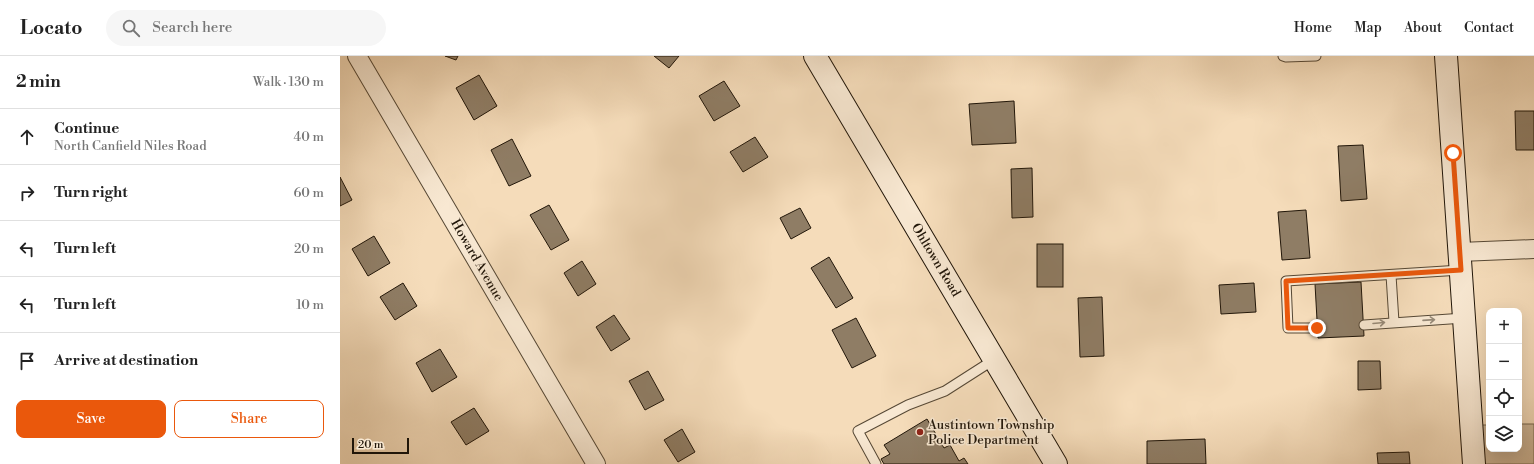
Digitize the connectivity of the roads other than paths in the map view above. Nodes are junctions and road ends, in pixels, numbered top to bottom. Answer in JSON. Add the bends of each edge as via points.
{"nodes":[{"id":1,"x":357,"y":56,"type":"edge"},
{"id":2,"x":815,"y":56,"type":"edge"},
{"id":3,"x":1283,"y":56,"type":"edge"},
{"id":4,"x":1316,"y":56,"type":"edge"},
{"id":5,"x":1446,"y":56,"type":"edge"},
{"id":6,"x":1534,"y":250,"type":"edge"},
{"id":7,"x":1461,"y":261,"type":"junction"},
{"id":8,"x":1391,"y":275,"type":"junction"},
{"id":9,"x":1464,"y":318,"type":"junction"},
{"id":10,"x":1394,"y":322,"type":"junction"},
{"id":11,"x":1364,"y":325,"type":"dead end"},
{"id":12,"x":1317,"y":328,"type":"dead end"},
{"id":13,"x":995,"y":359,"type":"junction"},
{"id":14,"x":596,"y":464,"type":"edge"},
{"id":15,"x":876,"y":464,"type":"edge"},
{"id":16,"x":1056,"y":464,"type":"edge"},
{"id":17,"x":1474,"y":464,"type":"edge"}],
"edges":[{"from":1,"to":14,"type":"street","name":"Howard Avenue"},
{"from":2,"to":13,"type":"street","name":"Ohltown Road"},
{"from":3,"to":4,"type":"lane"},
{"from":5,"to":7,"type":"street"},
{"from":6,"to":7,"type":"street"},
{"from":7,"to":8,"type":"lane"},
{"from":7,"to":9,"type":"street"},
{"from":8,"to":10,"type":"lane"},
{"from":8,"to":12,"type":"lane","via":[[1286,281],[1288,328]]},
{"from":10,"to":9,"type":"lane","one_way":true},
{"from":9,"to":17,"type":"street"},
{"from":11,"to":10,"type":"lane","one_way":true},
{"from":13,"to":15,"type":"lane","via":[[946,391],[908,405],[858,432]]},
{"from":13,"to":16,"type":"street","name":"Ohltown Road"}]}
